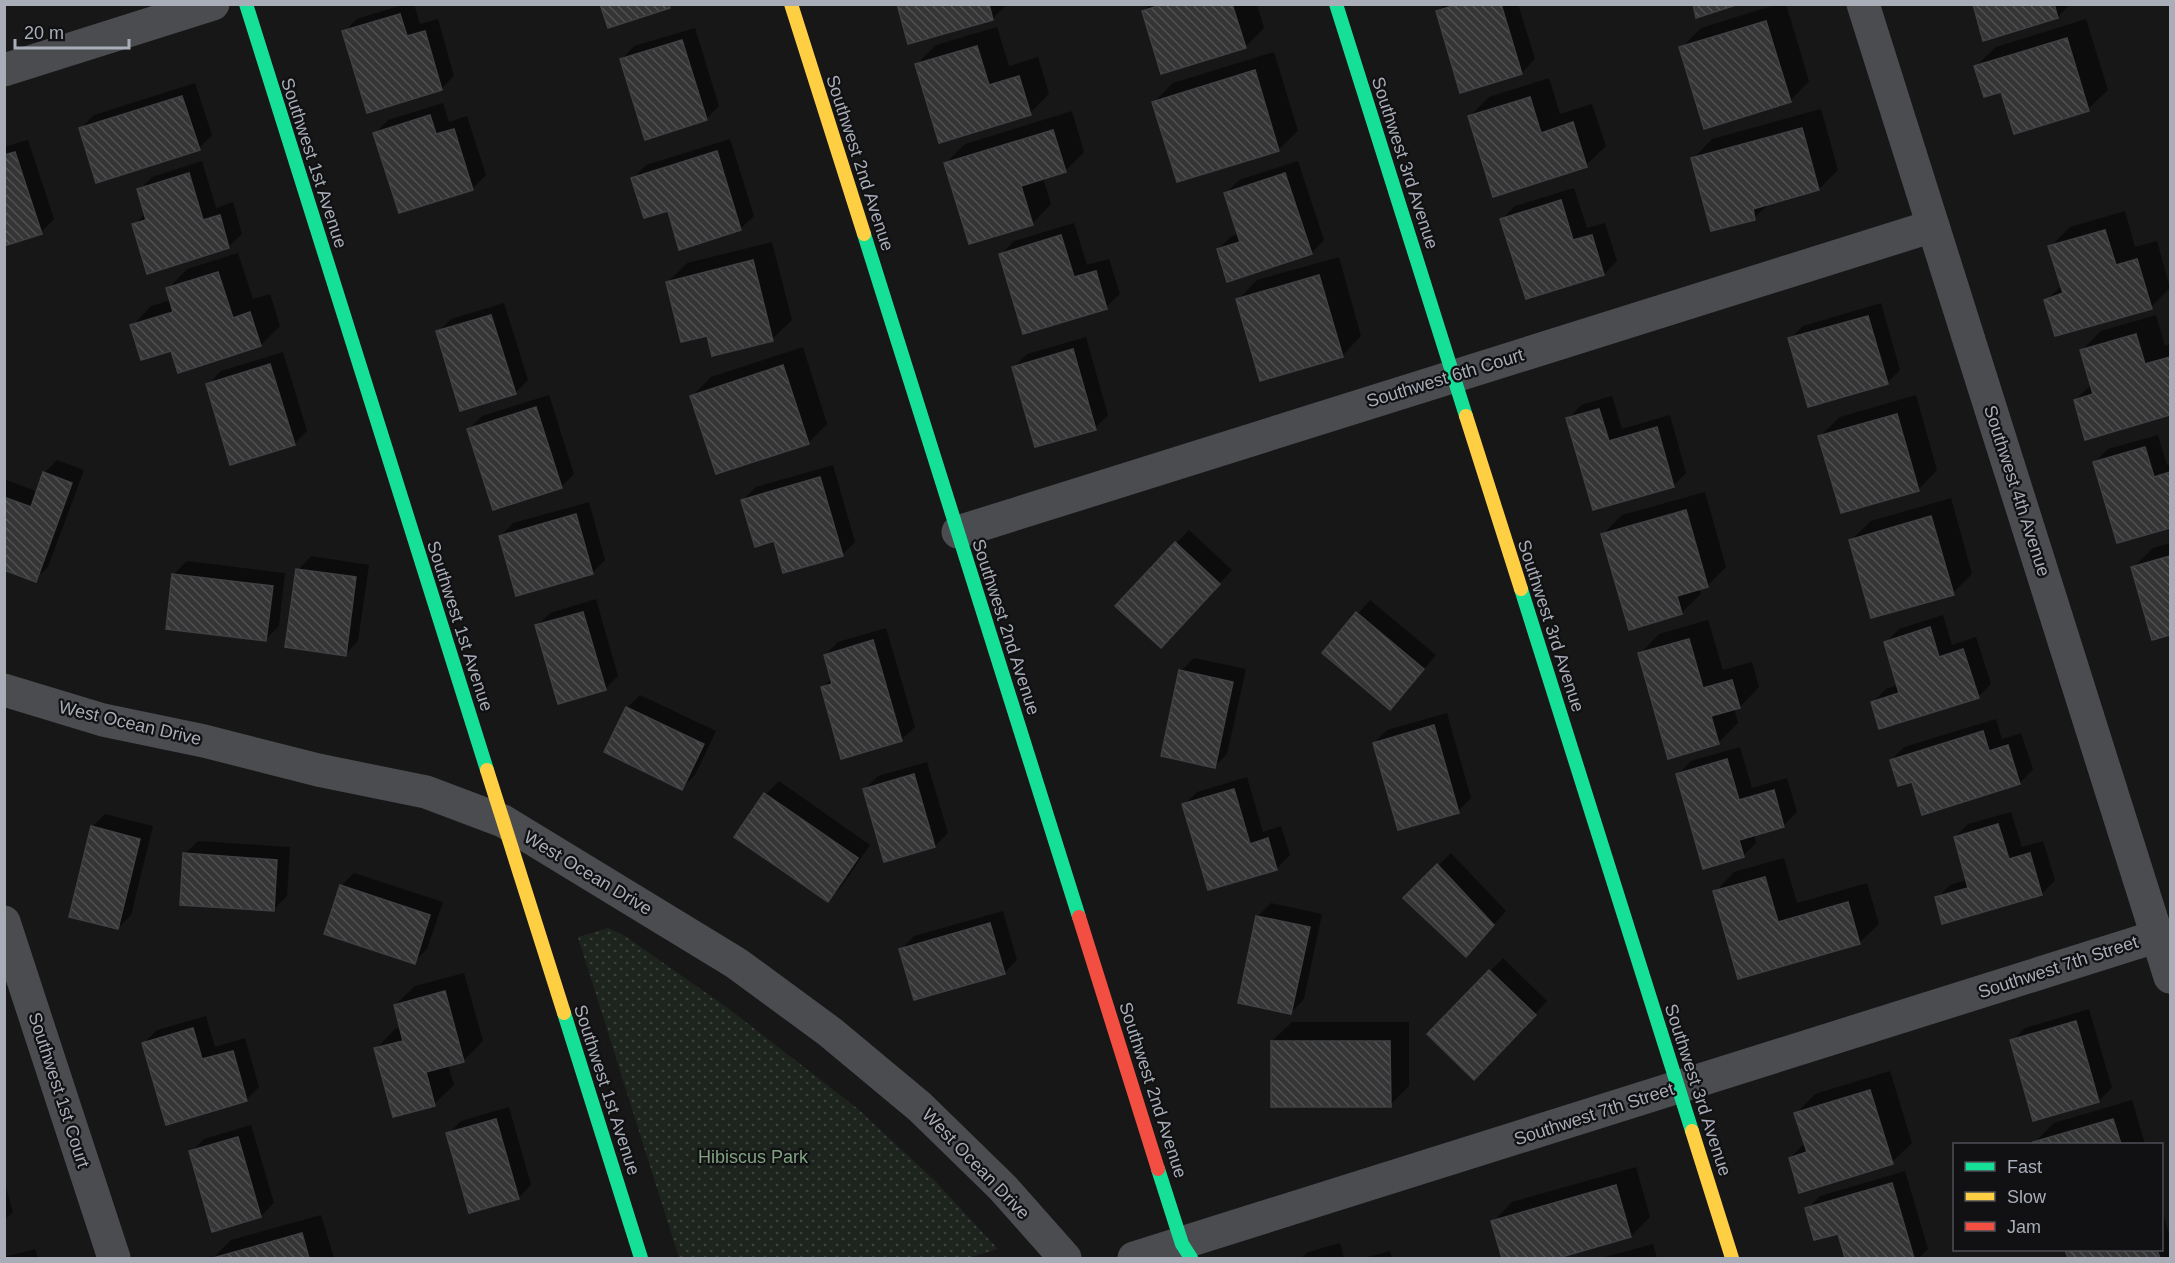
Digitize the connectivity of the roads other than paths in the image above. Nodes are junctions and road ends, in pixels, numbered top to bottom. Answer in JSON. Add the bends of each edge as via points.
{"nodes":[{"id":1,"x":213,"y":4,"type":"edge"},
{"id":2,"x":246,"y":4,"type":"edge"},
{"id":3,"x":791,"y":4,"type":"edge"},
{"id":4,"x":1336,"y":4,"type":"edge"},
{"id":5,"x":1863,"y":4,"type":"edge"},
{"id":6,"x":4,"y":70,"type":"edge"},
{"id":7,"x":1933,"y":226,"type":"junction"},
{"id":8,"x":1454,"y":375,"type":"junction"},
{"id":9,"x":958,"y":532,"type":"junction"},
{"id":10,"x":4,"y":690,"type":"edge"},
{"id":11,"x":503,"y":821,"type":"junction"},
{"id":12,"x":4,"y":922,"type":"edge"},
{"id":13,"x":2158,"y":936,"type":"junction"},
{"id":14,"x":2170,"y":977,"type":"edge"},
{"id":15,"x":1678,"y":1087,"type":"junction"},
{"id":16,"x":1186,"y":1251,"type":"edge"},
{"id":17,"x":114,"y":1258,"type":"edge"},
{"id":18,"x":641,"y":1258,"type":"edge"},
{"id":19,"x":1065,"y":1258,"type":"edge"},
{"id":20,"x":1134,"y":1258,"type":"edge"},
{"id":21,"x":1732,"y":1258,"type":"edge"}],
"edges":[{"from":1,"to":6,"type":"street"},
{"from":2,"to":11,"type":"street","name":"Southwest 1st Avenue"},
{"from":3,"to":9,"type":"street","name":"Southwest 2nd Avenue"},
{"from":4,"to":8,"type":"street","name":"Southwest 3rd Avenue"},
{"from":5,"to":7,"type":"street","name":"Southwest 4th Avenue"},
{"from":7,"to":8,"type":"street","name":"Southwest 6th Court"},
{"from":7,"to":13,"type":"street","name":"Southwest 4th Avenue"},
{"from":8,"to":9,"type":"street","name":"Southwest 6th Court"},
{"from":8,"to":15,"type":"street","name":"Southwest 3rd Avenue"},
{"from":9,"to":16,"type":"street","name":"Southwest 2nd Avenue"},
{"from":10,"to":11,"type":"street","name":"West Ocean Drive","via":[[103,720],[426,792]]},
{"from":11,"to":18,"type":"street","name":"Southwest 1st Avenue"},
{"from":11,"to":19,"type":"street","name":"West Ocean Drive","via":[[736,963],[830,1032],[920,1107],[1003,1188]]},
{"from":12,"to":17,"type":"street","name":"Southwest 1st Court"},
{"from":13,"to":14,"type":"street","name":"Southwest 4th Avenue"},
{"from":13,"to":15,"type":"street","name":"Southwest 7th Street"},
{"from":15,"to":16,"type":"street","name":"Southwest 7th Street"},
{"from":15,"to":21,"type":"street","name":"Southwest 3rd Avenue"},
{"from":16,"to":20,"type":"street","name":"Southwest 7th Street"}]}
